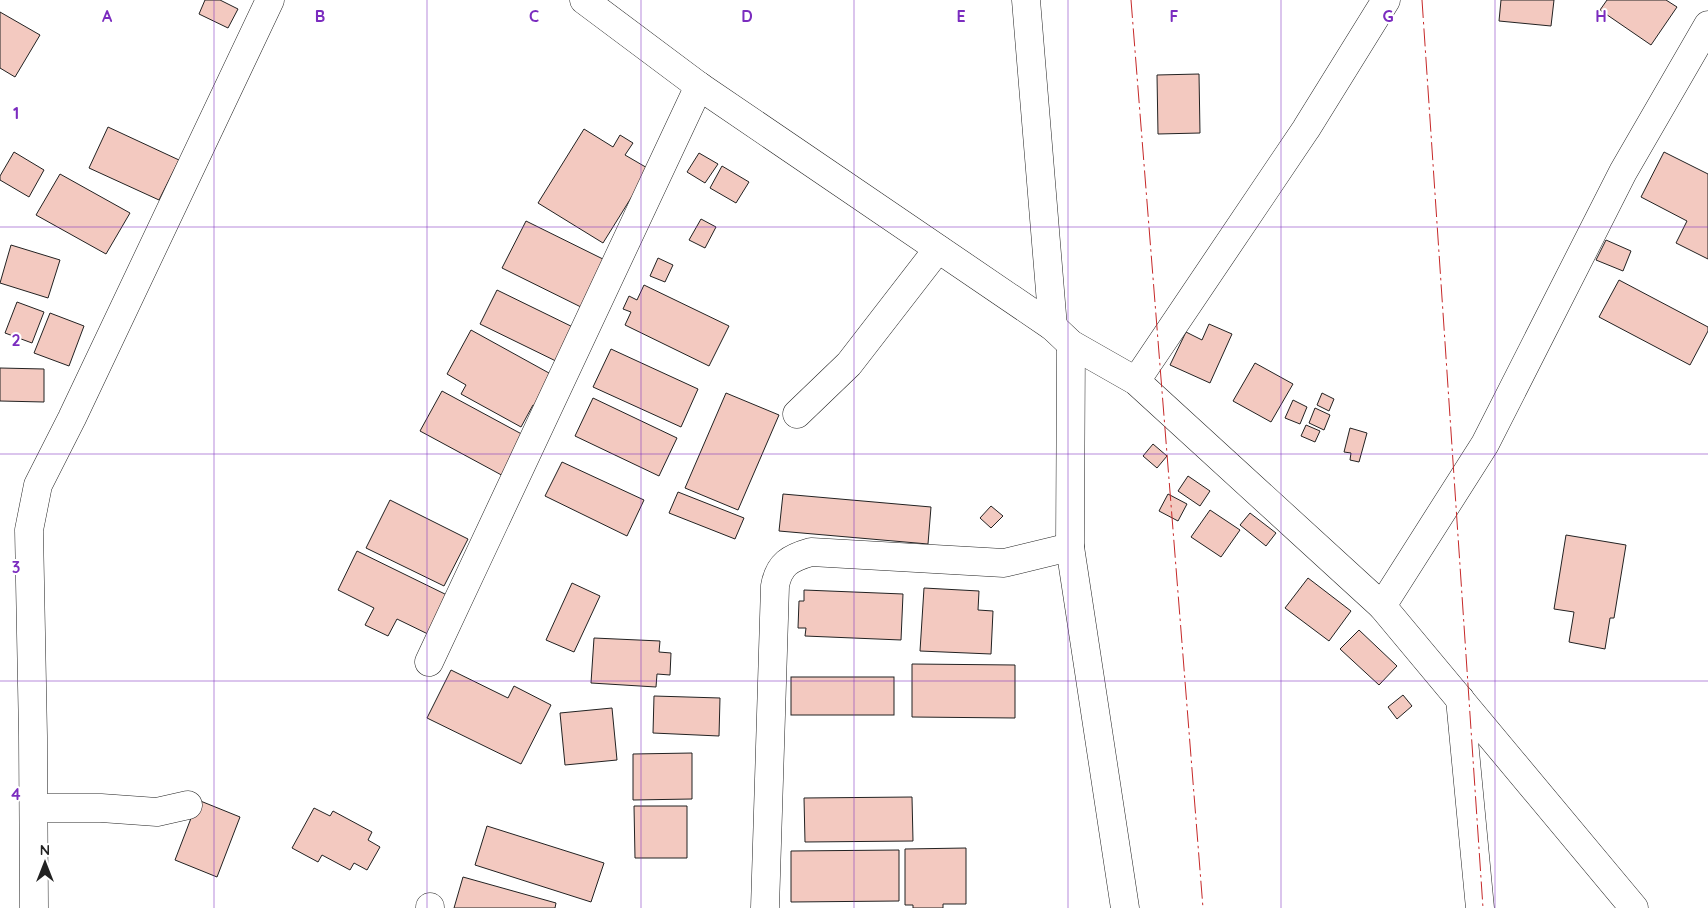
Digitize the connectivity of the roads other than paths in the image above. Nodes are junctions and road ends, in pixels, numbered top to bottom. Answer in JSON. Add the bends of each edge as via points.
{"nodes":[{"id":1,"x":270,"y":0,"type":"edge"},
{"id":2,"x":584,"y":0,"type":"edge"},
{"id":3,"x":1026,"y":0,"type":"edge"},
{"id":4,"x":1386,"y":0,"type":"edge"},
{"id":5,"x":1708,"y":25,"type":"edge"},
{"id":6,"x":699,"y":86,"type":"junction"},
{"id":7,"x":938,"y":249,"type":"junction"},
{"id":8,"x":1062,"y":336,"type":"junction"},
{"id":9,"x":1136,"y":381,"type":"junction"},
{"id":10,"x":797,"y":414,"type":"dead end"},
{"id":11,"x":1070,"y":547,"type":"junction"},
{"id":12,"x":1382,"y":606,"type":"junction"},
{"id":13,"x":429,"y":662,"type":"dead end"},
{"id":14,"x":1460,"y":699,"type":"junction"},
{"id":15,"x":188,"y":804,"type":"dead end"},
{"id":16,"x":34,"y":808,"type":"junction"},
{"id":17,"x":34,"y":908,"type":"edge"},
{"id":18,"x":765,"y":908,"type":"edge"},
{"id":19,"x":1125,"y":908,"type":"edge"},
{"id":20,"x":1480,"y":908,"type":"edge"},
{"id":21,"x":1634,"y":908,"type":"edge"}],
"edges":[{"from":1,"to":16,"type":"street","via":[[38,485],[29,530]]},
{"from":2,"to":6,"type":"street"},
{"from":3,"to":8,"type":"street"},
{"from":4,"to":9,"type":"street","via":[[1306,129]]},
{"from":5,"to":12,"type":"street","via":[[1624,172],[1485,444]]},
{"from":6,"to":7,"type":"street"},
{"from":6,"to":13,"type":"street"},
{"from":7,"to":8,"type":"street"},
{"from":7,"to":10,"type":"street","via":[[849,364]]},
{"from":8,"to":9,"type":"street"},
{"from":8,"to":11,"type":"street"},
{"from":9,"to":12,"type":"street"},
{"from":11,"to":18,"type":"street","via":[[1004,563],[811,552],[795,556],[786,563],[777,574],[775,586]]},
{"from":11,"to":19,"type":"street"},
{"from":12,"to":14,"type":"street"},
{"from":14,"to":20,"type":"street"},
{"from":14,"to":21,"type":"street"},
{"from":15,"to":16,"type":"street","via":[[157,812]]},
{"from":16,"to":17,"type":"street"}]}
